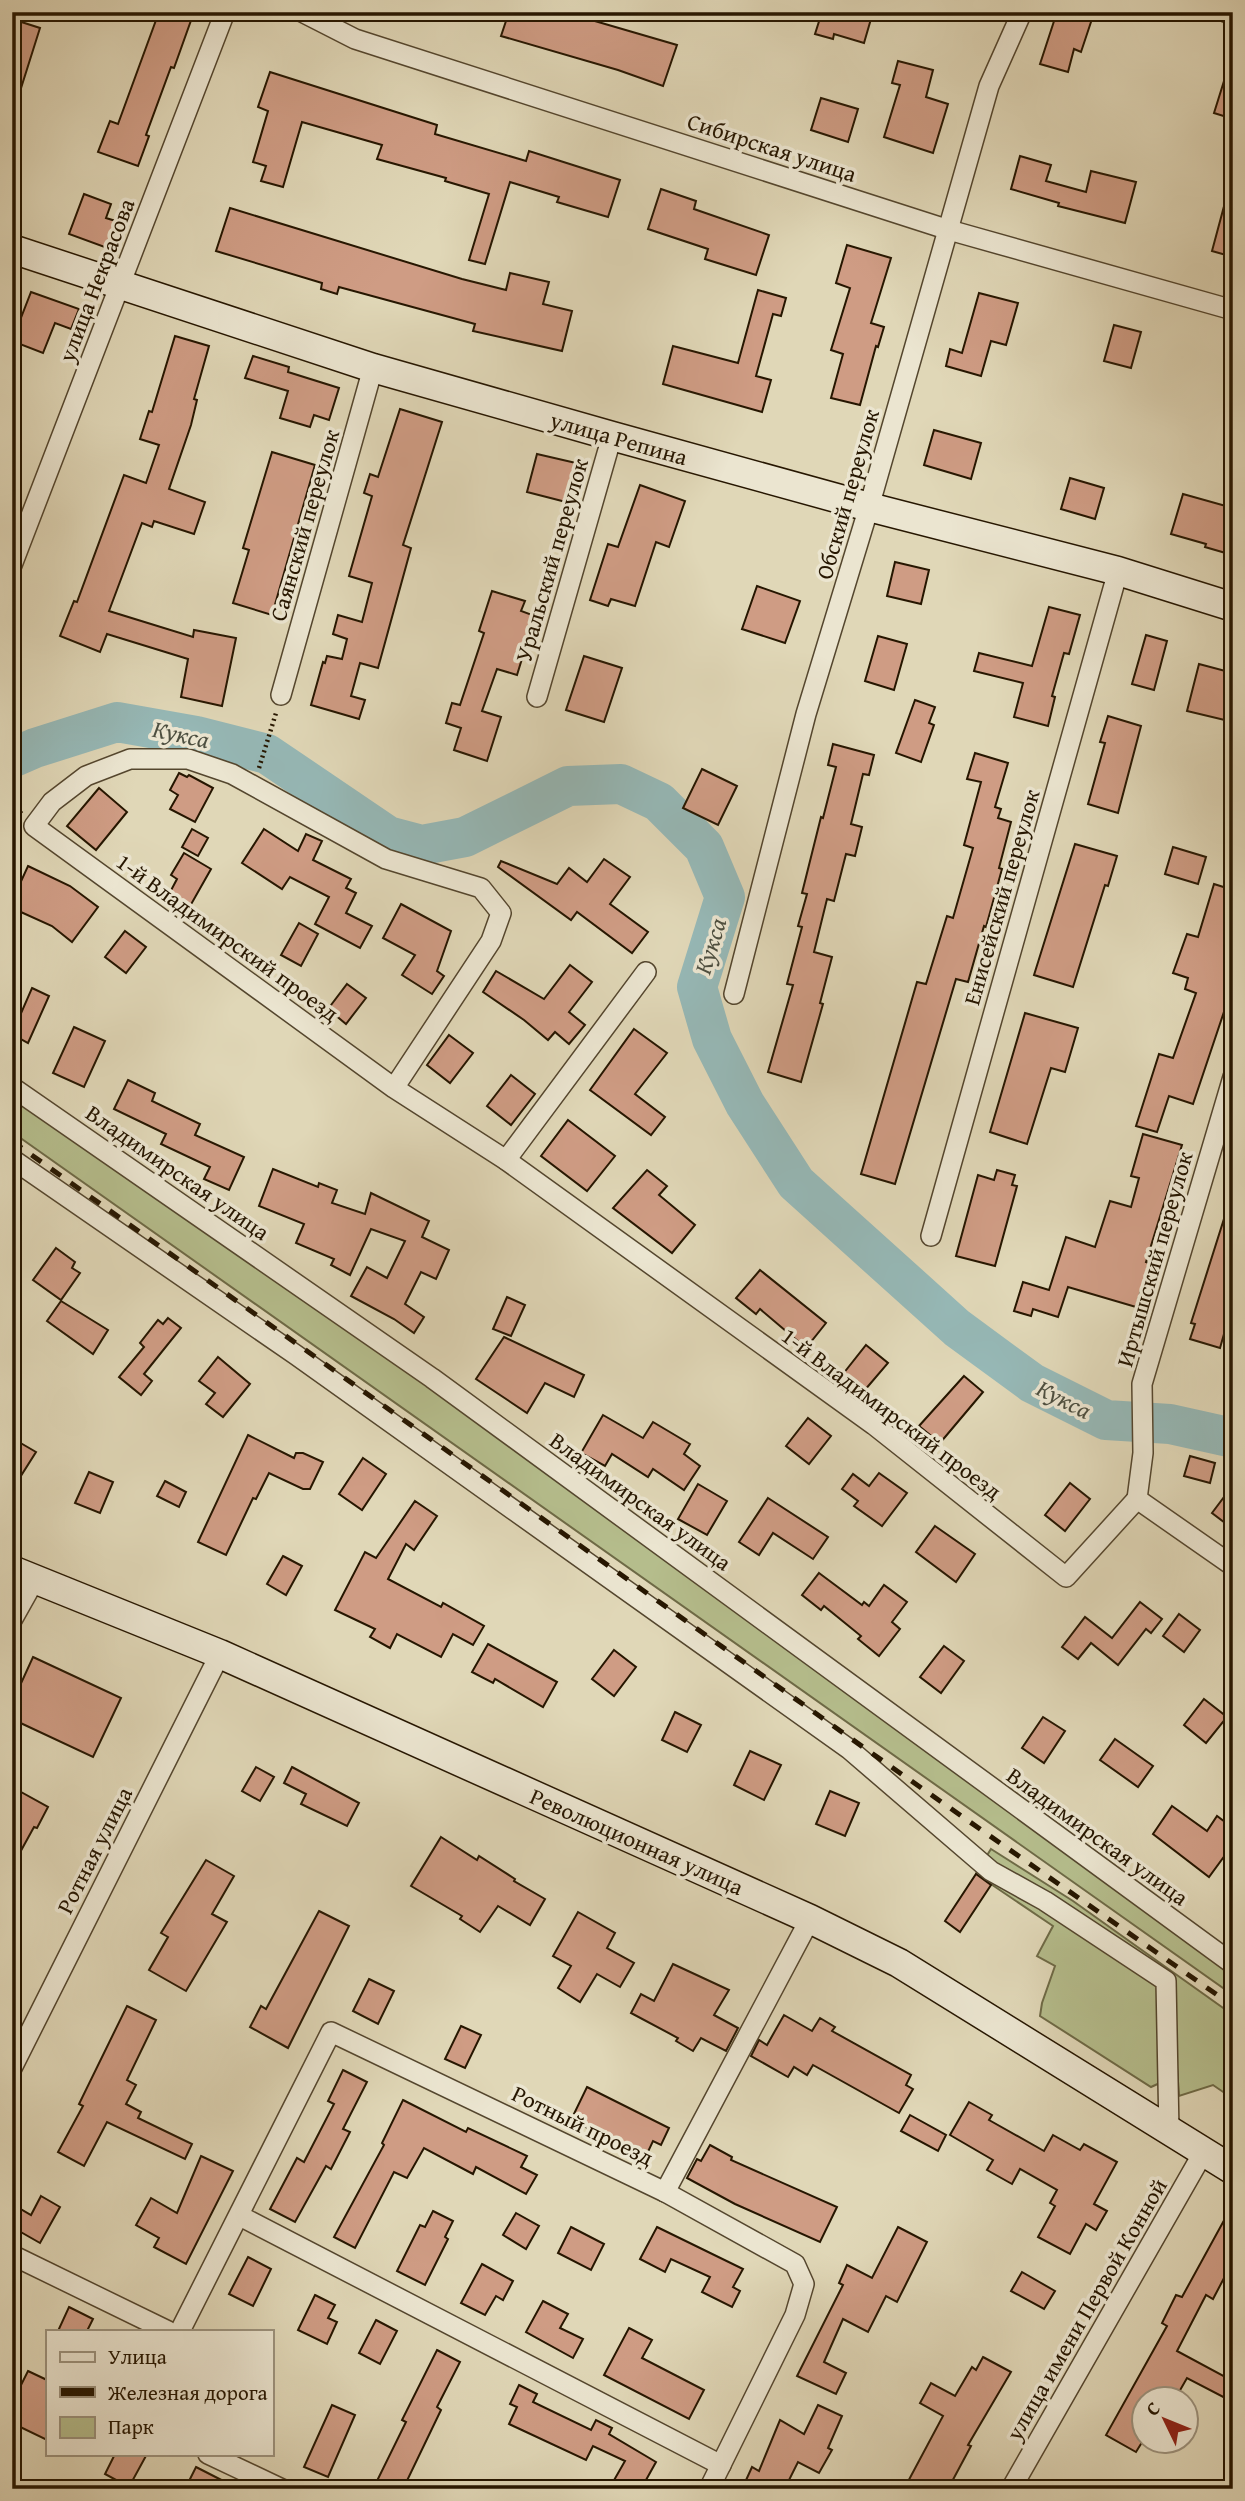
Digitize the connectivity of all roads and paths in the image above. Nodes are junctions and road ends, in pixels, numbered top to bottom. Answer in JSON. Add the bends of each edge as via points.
{"nodes":[{"id":1,"x":225,"y":12,"type":"edge"},
{"id":2,"x":302,"y":12,"type":"edge"},
{"id":3,"x":1022,"y":12,"type":"edge"},
{"id":4,"x":1225,"y":12,"type":"edge"},
{"id":5,"x":1233,"y":15,"type":"edge"},
{"id":6,"x":949,"y":230,"type":"junction"},
{"id":7,"x":12,"y":249,"type":"edge"},
{"id":8,"x":120,"y":285,"type":"junction"},
{"id":9,"x":1233,"y":310,"type":"edge"},
{"id":10,"x":373,"y":368,"type":"junction"},
{"id":11,"x":612,"y":436,"type":"junction"},
{"id":12,"x":869,"y":507,"type":"junction"},
{"id":13,"x":12,"y":565,"type":"edge"},
{"id":14,"x":1118,"y":571,"type":"junction"},
{"id":15,"x":1233,"y":607,"type":"edge"},
{"id":16,"x":281,"y":695,"type":"joint"},
{"id":17,"x":537,"y":697,"type":"dead end"},
{"id":18,"x":260,"y":765,"type":"dead end"},
{"id":19,"x":646,"y":972,"type":"dead end"},
{"id":20,"x":734,"y":994,"type":"dead end"},
{"id":21,"x":1233,"y":1077,"type":"edge"},
{"id":22,"x":12,"y":1087,"type":"edge"},
{"id":23,"x":394,"y":1088,"type":"junction"},
{"id":24,"x":12,"y":1159,"type":"edge"},
{"id":25,"x":506,"y":1160,"type":"junction"},
{"id":26,"x":931,"y":1236,"type":"dead end"},
{"id":27,"x":1137,"y":1499,"type":"junction"},
{"id":28,"x":1233,"y":1566,"type":"edge"},
{"id":29,"x":24,"y":1574,"type":"edge"},
{"id":30,"x":12,"y":1620,"type":"edge"},
{"id":31,"x":220,"y":1654,"type":"junction"},
{"id":32,"x":810,"y":1919,"type":"junction"},
{"id":33,"x":1233,"y":1965,"type":"edge"},
{"id":34,"x":12,"y":2068,"type":"edge"},
{"id":35,"x":1169,"y":2131,"type":"junction"},
{"id":36,"x":1203,"y":2153,"type":"junction"},
{"id":37,"x":1233,"y":2170,"type":"edge"},
{"id":38,"x":665,"y":2192,"type":"junction"},
{"id":39,"x":240,"y":2216,"type":"junction"},
{"id":40,"x":12,"y":2255,"type":"edge"},
{"id":41,"x":167,"y":2330,"type":"edge"},
{"id":42,"x":181,"y":2330,"type":"edge"},
{"id":43,"x":212,"y":2456,"type":"edge"},
{"id":44,"x":722,"y":2465,"type":"junction"},
{"id":45,"x":282,"y":2489,"type":"edge"},
{"id":46,"x":709,"y":2489,"type":"edge"},
{"id":47,"x":1012,"y":2489,"type":"edge"}],
"edges":[{"from":1,"to":8,"type":"street","name":"улица Некрасова"},
{"from":2,"to":6,"type":"street","name":"Сибирская улица","via":[[355,39]]},
{"from":3,"to":6,"type":"street","name":"Обский переулок","via":[[989,86]]},
{"from":4,"to":5,"type":"street"},
{"from":6,"to":9,"type":"street","name":"Сибирская улица"},
{"from":6,"to":12,"type":"street","name":"Обский переулок"},
{"from":7,"to":8,"type":"street","name":"улица Репина"},
{"from":8,"to":10,"type":"street","name":"улица Репина"},
{"from":8,"to":13,"type":"street","name":"улица Некрасова"},
{"from":10,"to":11,"type":"street","name":"улица Репина"},
{"from":10,"to":16,"type":"street","name":"Саянский переулок"},
{"from":11,"to":12,"type":"street","name":"улица Репина"},
{"from":11,"to":17,"type":"street","name":"Уральский переулок"},
{"from":12,"to":14,"type":"street","name":"улица Репина"},
{"from":12,"to":20,"type":"street","name":"Обский переулок","via":[[806,714]]},
{"from":14,"to":15,"type":"street","name":"улица Репина"},
{"from":14,"to":26,"type":"street","name":"Енисейский переулок"},
{"from":16,"to":18,"type":"path"},
{"from":19,"to":25,"type":"street"},
{"from":21,"to":27,"type":"street","name":"Иртышский переулок","via":[[1142,1384],[1143,1453]]},
{"from":22,"to":33,"type":"street","name":"Владимирская улица","via":[[432,1378]]},
{"from":23,"to":23,"type":"street","name":"1-й Владимирский проезд","via":[[491,941],[500,912],[481,888],[386,859],[232,774],[188,759],[130,759],[86,776],[52,802],[34,826]]},
{"from":23,"to":25,"type":"street","name":"1-й Владимирский проезд"},
{"from":24,"to":35,"type":"street","via":[[849,1749],[991,1871],[1166,1981]]},
{"from":25,"to":27,"type":"street","name":"1-й Владимирский проезд","via":[[874,1425],[1066,1577]]},
{"from":27,"to":28,"type":"street"},
{"from":29,"to":30,"type":"street"},
{"from":29,"to":31,"type":"street","name":"Революционная улица"},
{"from":31,"to":32,"type":"street","name":"Революционная улица"},
{"from":31,"to":34,"type":"street","name":"Ротная улица"},
{"from":32,"to":35,"type":"street","name":"Революционная улица","via":[[899,1963]]},
{"from":32,"to":38,"type":"street"},
{"from":35,"to":36,"type":"street","name":"Революционная улица"},
{"from":36,"to":37,"type":"street","name":"Революционная улица"},
{"from":36,"to":47,"type":"street","name":"улица имени Первой Конной"},
{"from":38,"to":39,"type":"street","name":"Ротный проезд","via":[[331,2032]]},
{"from":38,"to":44,"type":"street","name":"Ротный проезд","via":[[795,2264],[804,2284],[795,2315]]},
{"from":39,"to":42,"type":"street","name":"Ротный проезд"},
{"from":39,"to":44,"type":"street"},
{"from":40,"to":41,"type":"street"},
{"from":43,"to":45,"type":"street"},
{"from":44,"to":46,"type":"street","name":"Ротный проезд"}]}
